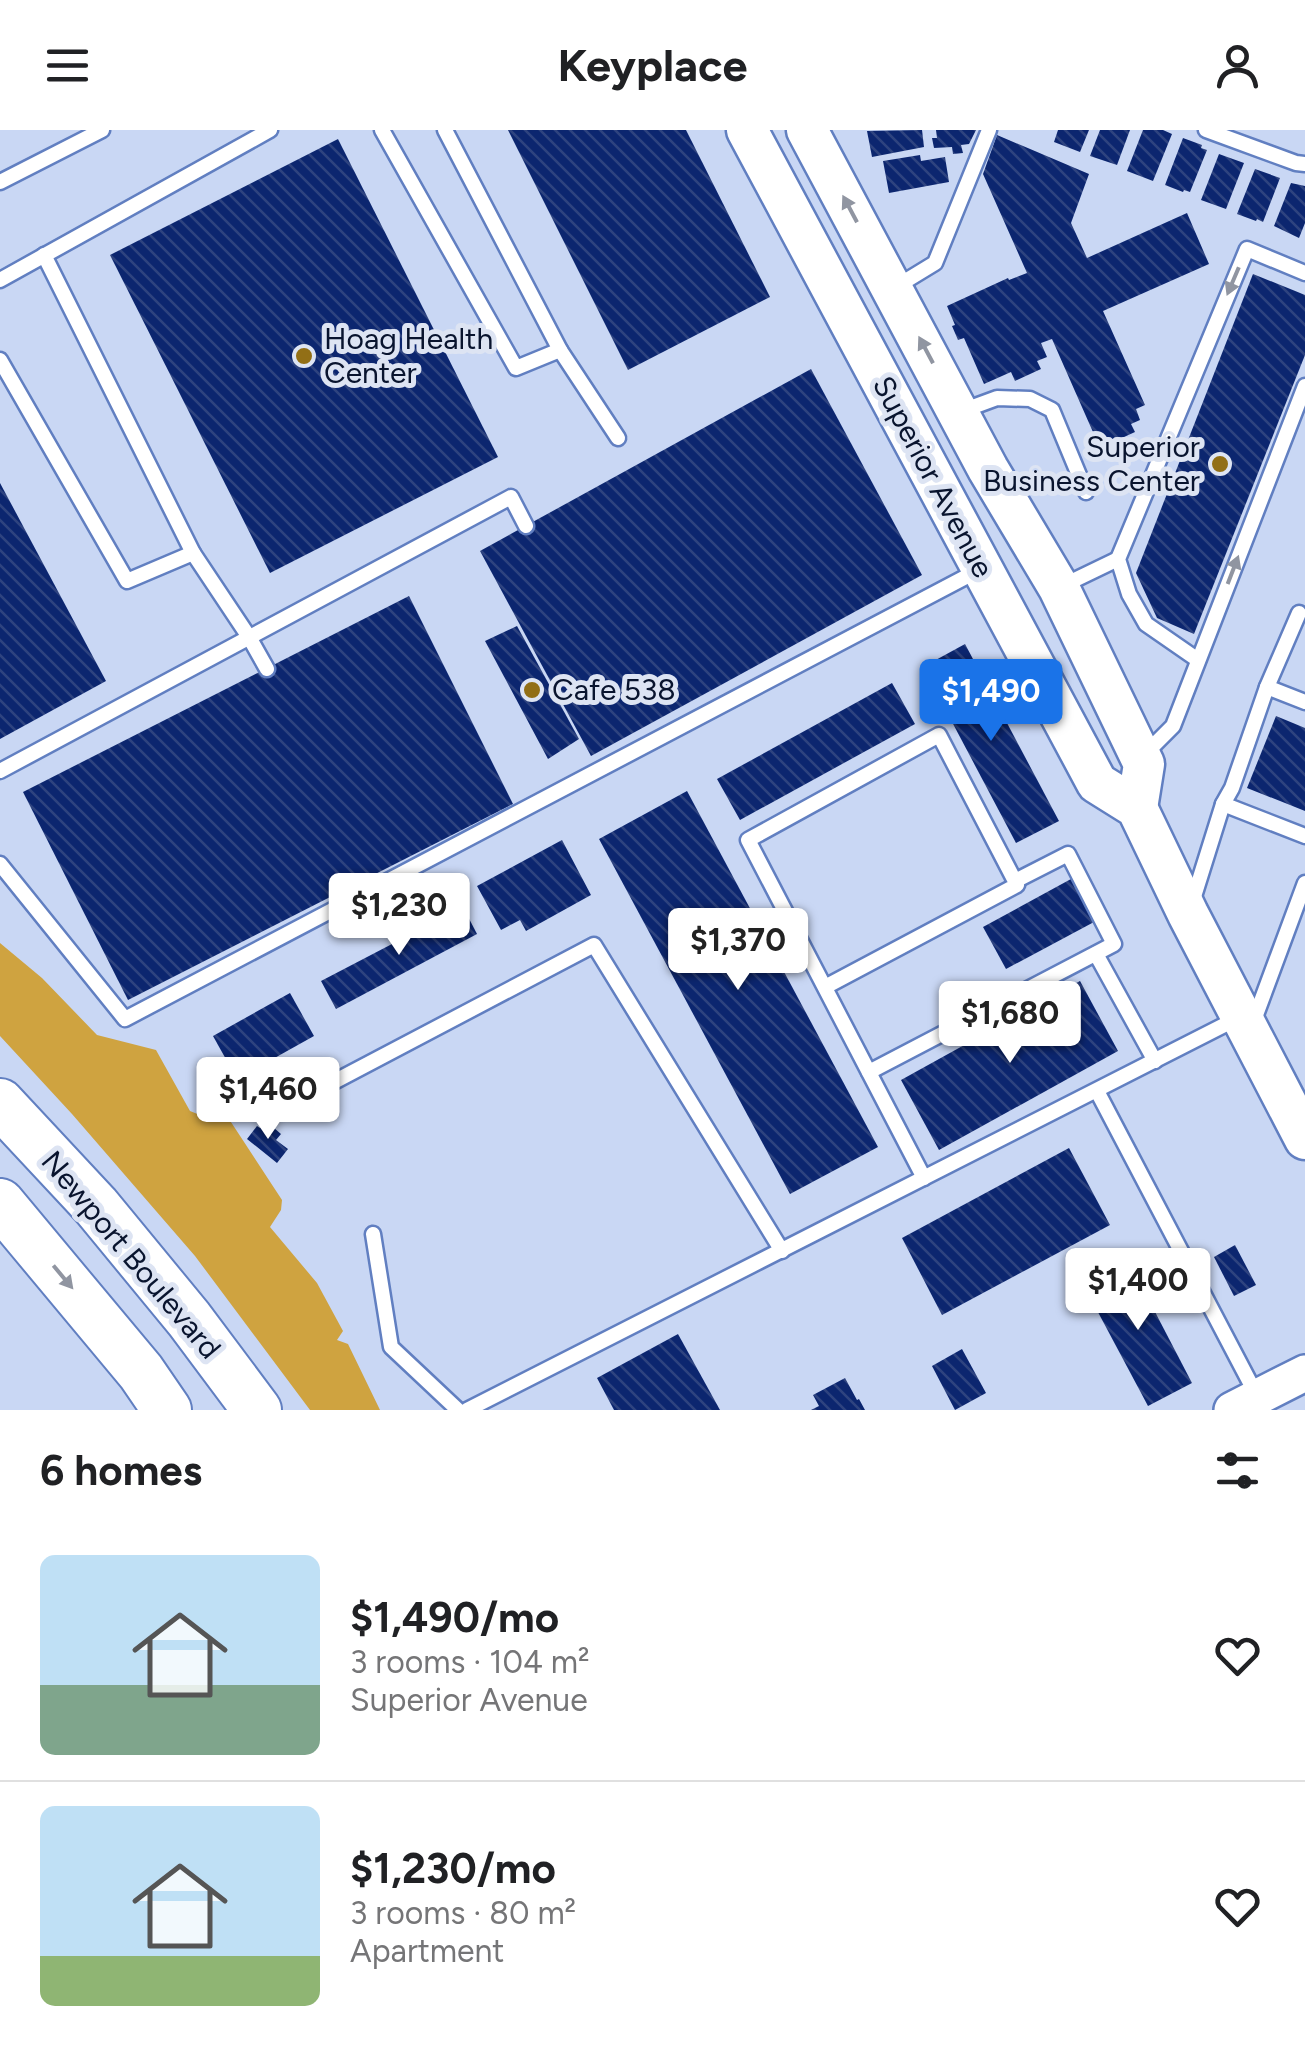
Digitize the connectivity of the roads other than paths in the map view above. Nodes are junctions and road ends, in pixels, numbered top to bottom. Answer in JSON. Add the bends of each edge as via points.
{"nodes":[{"id":1,"x":102,"y":130,"type":"edge"},
{"id":2,"x":270,"y":130,"type":"edge"},
{"id":3,"x":382,"y":130,"type":"edge"},
{"id":4,"x":446,"y":130,"type":"edge"},
{"id":5,"x":747,"y":130,"type":"edge"},
{"id":6,"x":808,"y":130,"type":"edge"},
{"id":7,"x":990,"y":130,"type":"edge"},
{"id":8,"x":1206,"y":130,"type":"edge"},
{"id":9,"x":1305,"y":164,"type":"edge"},
{"id":10,"x":0,"y":182,"type":"edge"},
{"id":11,"x":44,"y":255,"type":"junction"},
{"id":12,"x":1305,"y":273,"type":"edge"},
{"id":13,"x":2,"y":275,"type":"edge"},
{"id":14,"x":893,"y":288,"type":"junction"},
{"id":15,"x":560,"y":350,"type":"junction"},
{"id":16,"x":0,"y":360,"type":"edge"},
{"id":17,"x":1305,"y":386,"type":"edge"},
{"id":18,"x":958,"y":412,"type":"junction"},
{"id":19,"x":618,"y":438,"type":"dead end"},
{"id":20,"x":1086,"y":492,"type":"dead end"},
{"id":21,"x":526,"y":526,"type":"dead end"},
{"id":22,"x":193,"y":554,"type":"junction"},
{"id":23,"x":1118,"y":558,"type":"junction"},
{"id":24,"x":982,"y":568,"type":"junction"},
{"id":25,"x":1059,"y":588,"type":"junction"},
{"id":26,"x":1305,"y":598,"type":"edge"},
{"id":27,"x":1302,"y":614,"type":"edge"},
{"id":28,"x":250,"y":637,"type":"junction"},
{"id":29,"x":1198,"y":660,"type":"junction"},
{"id":30,"x":267,"y":668,"type":"dead end"},
{"id":31,"x":1268,"y":688,"type":"junction"},
{"id":32,"x":1305,"y":702,"type":"edge"},
{"id":33,"x":1141,"y":758,"type":"junction"},
{"id":34,"x":0,"y":771,"type":"edge"},
{"id":35,"x":1223,"y":804,"type":"junction"},
{"id":36,"x":1137,"y":808,"type":"junction"},
{"id":37,"x":1305,"y":836,"type":"edge"},
{"id":38,"x":0,"y":864,"type":"edge"},
{"id":39,"x":1014,"y":881,"type":"junction"},
{"id":40,"x":1305,"y":883,"type":"edge"},
{"id":41,"x":1188,"y":914,"type":"junction"},
{"id":42,"x":1096,"y":954,"type":"junction"},
{"id":43,"x":825,"y":987,"type":"junction"},
{"id":44,"x":1245,"y":1024,"type":"junction"},
{"id":45,"x":1154,"y":1061,"type":"junction"},
{"id":46,"x":869,"y":1072,"type":"junction"},
{"id":47,"x":1097,"y":1091,"type":"junction"},
{"id":48,"x":1291,"y":1091,"type":"edge"},
{"id":49,"x":306,"y":1096,"type":"dead end"},
{"id":50,"x":0,"y":1103,"type":"edge"},
{"id":51,"x":1305,"y":1139,"type":"edge"},
{"id":52,"x":924,"y":1178,"type":"junction"},
{"id":53,"x":0,"y":1203,"type":"edge"},
{"id":54,"x":373,"y":1234,"type":"dead end"},
{"id":55,"x":782,"y":1251,"type":"junction"},
{"id":56,"x":1305,"y":1373,"type":"edge"},
{"id":57,"x":1244,"y":1403,"type":"edge"},
{"id":58,"x":168,"y":1410,"type":"edge"},
{"id":59,"x":257,"y":1410,"type":"edge"},
{"id":60,"x":458,"y":1410,"type":"edge"},
{"id":61,"x":467,"y":1410,"type":"edge"}],
"edges":[{"from":1,"to":10,"type":"lane"},
{"from":2,"to":11,"type":"lane"},
{"from":3,"to":15,"type":"lane","via":[[516,368]]},
{"from":4,"to":15,"type":"lane"},
{"from":5,"to":24,"type":"main road","name":"Superior Avenue"},
{"from":14,"to":6,"type":"main road","name":"Superior Avenue","one_way":true},
{"from":7,"to":14,"type":"lane","via":[[935,263]]},
{"from":8,"to":9,"type":"lane"},
{"from":11,"to":13,"type":"lane"},
{"from":11,"to":22,"type":"lane"},
{"from":12,"to":23,"type":"lane","one_way":true,"via":[[1247,249]]},
{"from":18,"to":14,"type":"main road","name":"Superior Avenue","one_way":true},
{"from":15,"to":19,"type":"lane"},
{"from":16,"to":22,"type":"lane","via":[[127,582]]},
{"from":29,"to":17,"type":"lane","one_way":true},
{"from":18,"to":20,"type":"lane","via":[[997,398],[1030,399],[1052,410]]},
{"from":18,"to":25,"type":"main road","name":"Superior Avenue"},
{"from":21,"to":28,"type":"lane","via":[[511,497]]},
{"from":22,"to":28,"type":"lane"},
{"from":23,"to":25,"type":"lane"},
{"from":23,"to":29,"type":"lane","via":[[1146,624]]},
{"from":24,"to":36,"type":"main road","name":"Superior Avenue","via":[[1097,783]]},
{"from":24,"to":38,"type":"lane","via":[[125,1019]]},
{"from":25,"to":33,"type":"main road","name":"Superior Avenue"},
{"from":26,"to":27,"type":"lane"},
{"from":27,"to":31,"type":"lane"},
{"from":28,"to":30,"type":"lane"},
{"from":28,"to":34,"type":"lane"},
{"from":29,"to":33,"type":"lane","via":[[1173,726]]},
{"from":31,"to":32,"type":"lane"},
{"from":31,"to":35,"type":"lane"},
{"from":33,"to":36,"type":"main road"},
{"from":35,"to":37,"type":"lane"},
{"from":35,"to":41,"type":"lane"},
{"from":36,"to":41,"type":"main road"},
{"from":39,"to":42,"type":"lane","via":[[1068,854],[1114,944]]},
{"from":39,"to":43,"type":"lane"},
{"from":39,"to":43,"type":"lane","via":[[939,735],[748,840]]},
{"from":40,"to":44,"type":"lane"},
{"from":41,"to":44,"type":"main road"},
{"from":42,"to":45,"type":"lane"},
{"from":42,"to":46,"type":"lane"},
{"from":43,"to":46,"type":"lane"},
{"from":44,"to":45,"type":"lane"},
{"from":44,"to":48,"type":"main road"},
{"from":45,"to":47,"type":"lane"},
{"from":46,"to":52,"type":"lane"},
{"from":47,"to":52,"type":"lane"},
{"from":47,"to":57,"type":"lane"},
{"from":48,"to":51,"type":"main road"},
{"from":49,"to":55,"type":"lane","via":[[594,945]]},
{"from":50,"to":59,"type":"highway","name":"Newport Boulevard","via":[[96,1206]]},
{"from":52,"to":55,"type":"lane"},
{"from":53,"to":58,"type":"highway","one_way":true},
{"from":54,"to":60,"type":"lane","via":[[391,1347]]},
{"from":55,"to":61,"type":"lane"},
{"from":56,"to":57,"type":"street"}]}
